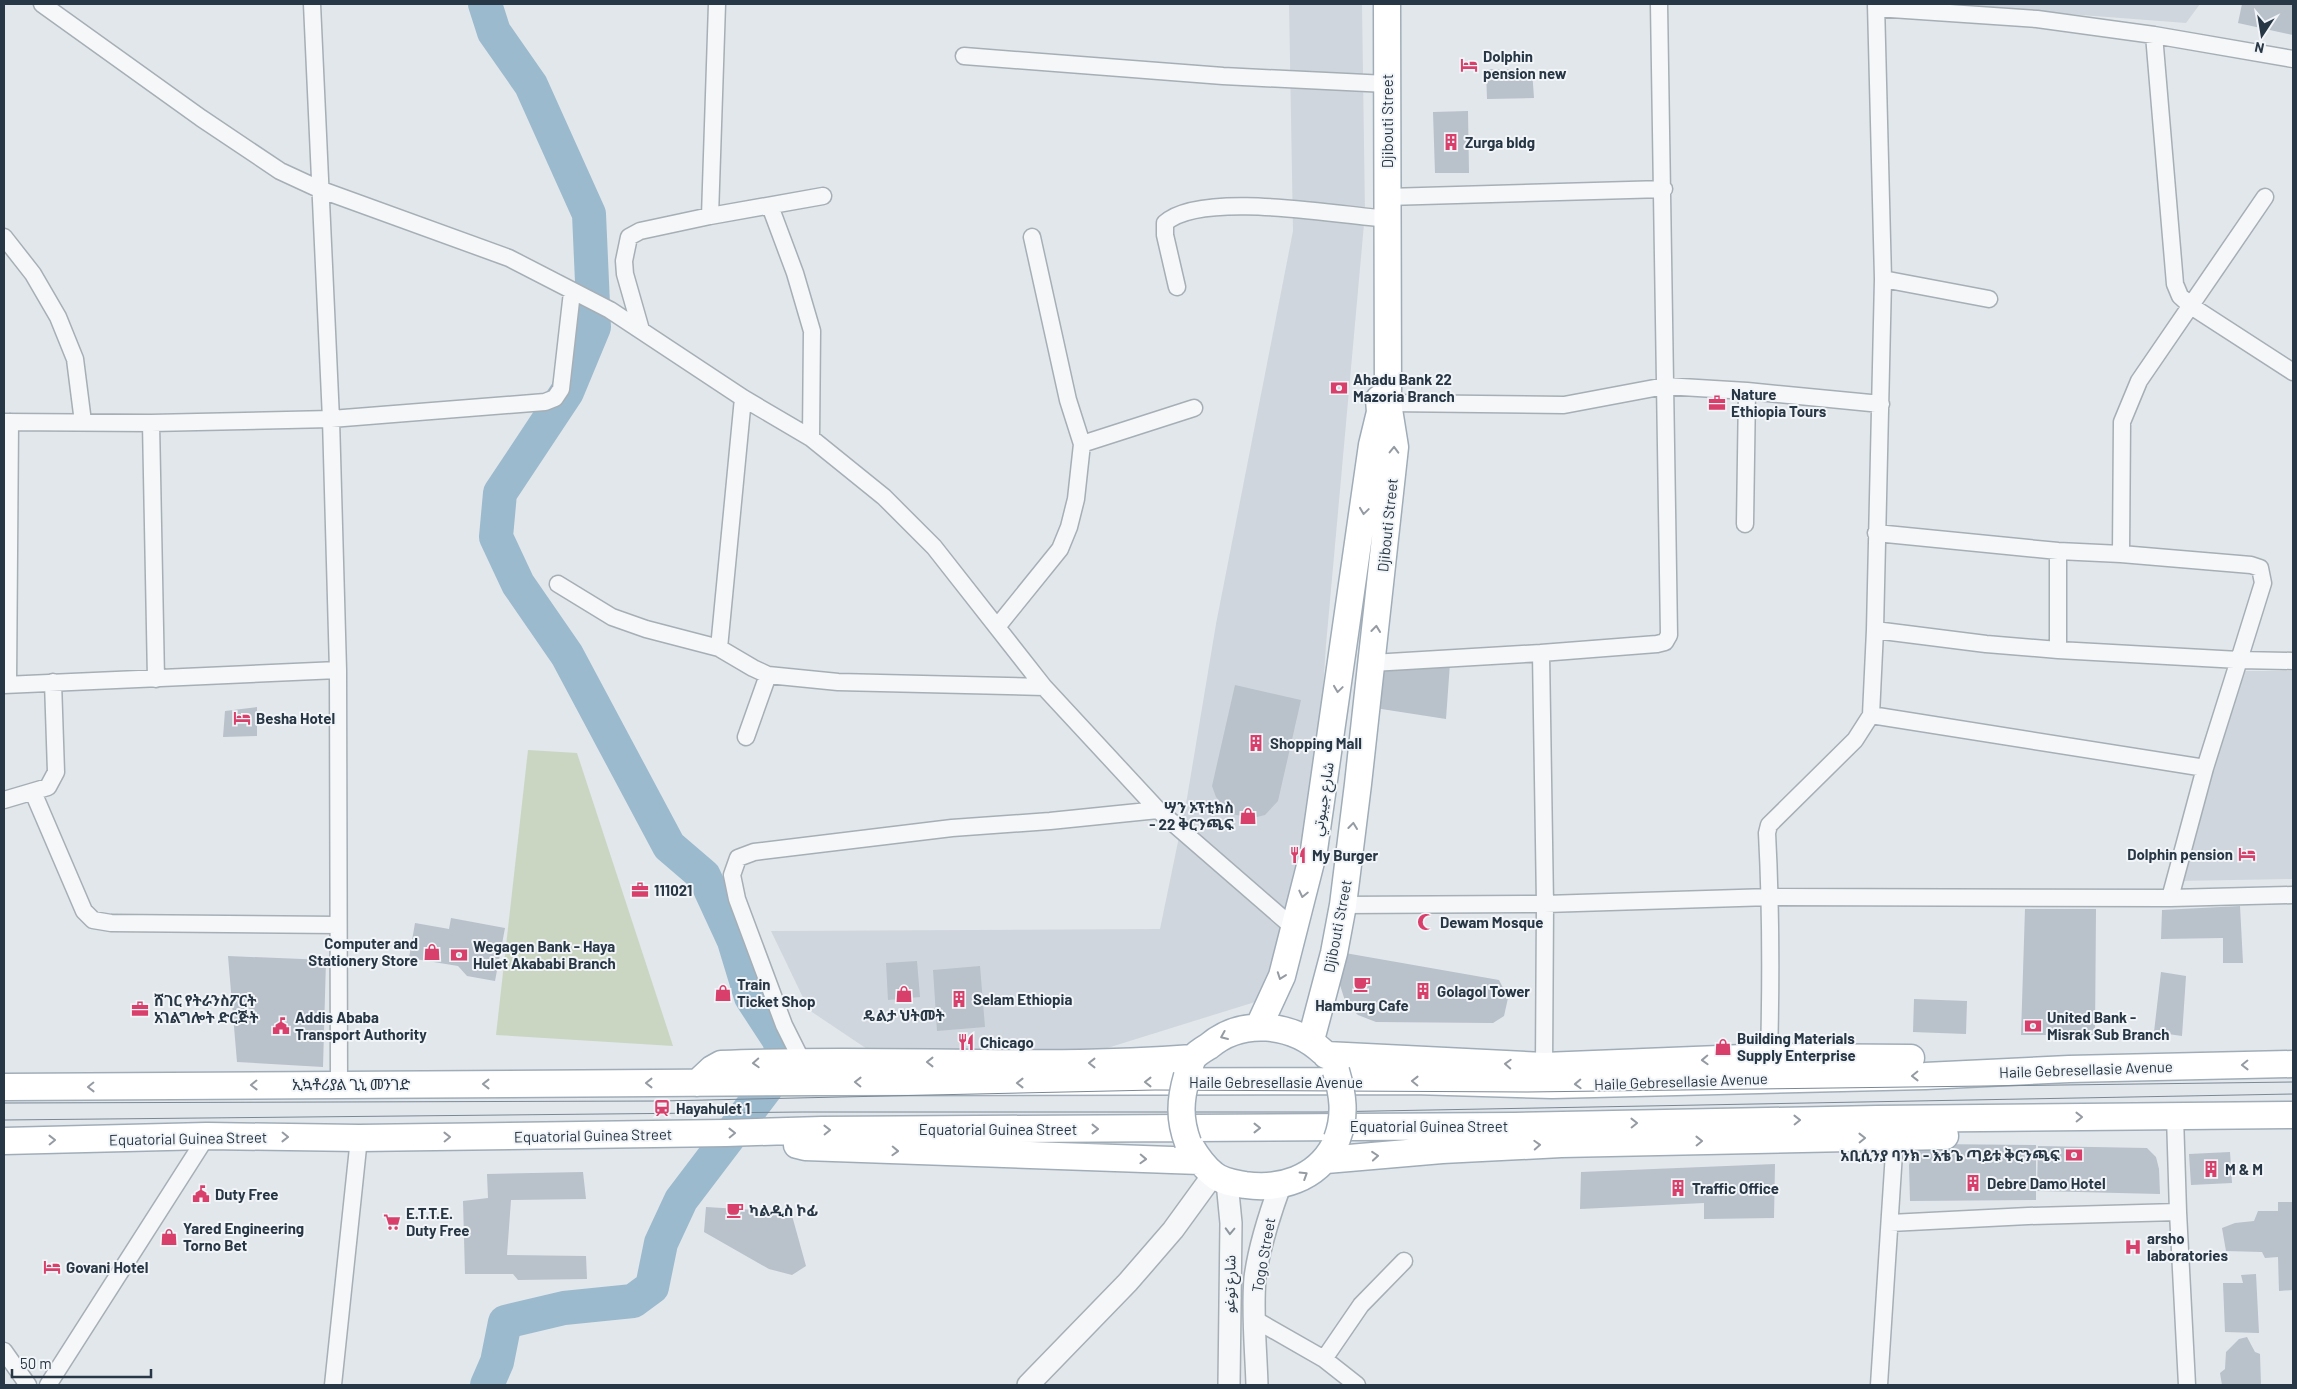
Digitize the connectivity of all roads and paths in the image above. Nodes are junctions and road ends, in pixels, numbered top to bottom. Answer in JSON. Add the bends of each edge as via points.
{"nodes":[{"id":1,"x":42,"y":4,"type":"edge"},
{"id":2,"x":312,"y":4,"type":"edge"},
{"id":3,"x":717,"y":4,"type":"edge"},
{"id":4,"x":1378,"y":4,"type":"edge"},
{"id":5,"x":1386,"y":4,"type":"edge"},
{"id":6,"x":1659,"y":4,"type":"edge"},
{"id":7,"x":1876,"y":6,"type":"edge"},
{"id":8,"x":2154,"y":35,"type":"junction"},
{"id":9,"x":964,"y":56,"type":"dead end"},
{"id":10,"x":2293,"y":60,"type":"edge"},
{"id":11,"x":1382,"y":84,"type":"junction"},
{"id":12,"x":319,"y":189,"type":"junction"},
{"id":13,"x":1664,"y":189,"type":"junction"},
{"id":14,"x":823,"y":196,"type":"dead end"},
{"id":15,"x":2265,"y":197,"type":"dead end"},
{"id":16,"x":770,"y":206,"type":"junction"},
{"id":17,"x":1384,"y":212,"type":"junction"},
{"id":18,"x":710,"y":216,"type":"junction"},
{"id":19,"x":1032,"y":237,"type":"dead end"},
{"id":20,"x":4,"y":238,"type":"edge"},
{"id":21,"x":1883,"y":279,"type":"junction"},
{"id":22,"x":1177,"y":287,"type":"dead end"},
{"id":23,"x":579,"y":296,"type":"junction"},
{"id":24,"x":1990,"y":299,"type":"dead end"},
{"id":25,"x":2191,"y":306,"type":"junction"},
{"id":26,"x":641,"y":330,"type":"junction"},
{"id":27,"x":2293,"y":372,"type":"edge"},
{"id":28,"x":1665,"y":386,"type":"junction"},
{"id":29,"x":1747,"y":391,"type":"junction"},
{"id":30,"x":743,"y":398,"type":"junction"},
{"id":31,"x":1388,"y":403,"type":"junction"},
{"id":32,"x":1881,"y":404,"type":"junction"},
{"id":33,"x":1194,"y":408,"type":"dead end"},
{"id":34,"x":331,"y":419,"type":"junction"},
{"id":35,"x":7,"y":422,"type":"edge"},
{"id":36,"x":83,"y":422,"type":"junction"},
{"id":37,"x":152,"y":423,"type":"junction"},
{"id":38,"x":811,"y":438,"type":"junction"},
{"id":39,"x":1082,"y":444,"type":"junction"},
{"id":40,"x":1372,"y":445,"type":"joint"},
{"id":41,"x":1745,"y":524,"type":"dead end"},
{"id":42,"x":1876,"y":533,"type":"junction"},
{"id":43,"x":2058,"y":551,"type":"junction"},
{"id":44,"x":2121,"y":554,"type":"junction"},
{"id":45,"x":558,"y":584,"type":"dead end"},
{"id":46,"x":996,"y":627,"type":"junction"},
{"id":47,"x":1875,"y":630,"type":"junction"},
{"id":48,"x":719,"y":648,"type":"junction"},
{"id":49,"x":2058,"y":650,"type":"junction"},
{"id":50,"x":1541,"y":652,"type":"junction"},
{"id":51,"x":2239,"y":660,"type":"junction"},
{"id":52,"x":2293,"y":661,"type":"edge"},
{"id":53,"x":1372,"y":663,"type":"junction"},
{"id":54,"x":338,"y":670,"type":"junction"},
{"id":55,"x":768,"y":675,"type":"junction"},
{"id":56,"x":156,"y":679,"type":"junction"},
{"id":57,"x":53,"y":682,"type":"junction"},
{"id":58,"x":6,"y":684,"type":"edge"},
{"id":59,"x":1044,"y":687,"type":"junction"},
{"id":60,"x":1870,"y":715,"type":"junction"},
{"id":61,"x":746,"y":738,"type":"dead end"},
{"id":62,"x":2205,"y":768,"type":"junction"},
{"id":63,"x":33,"y":792,"type":"junction"},
{"id":64,"x":4,"y":800,"type":"edge"},
{"id":65,"x":1158,"y":810,"type":"junction"},
{"id":66,"x":2293,"y":895,"type":"edge"},
{"id":67,"x":1771,"y":897,"type":"junction"},
{"id":68,"x":2170,"y":898,"type":"junction"},
{"id":69,"x":1546,"y":904,"type":"junction"},
{"id":70,"x":1343,"y":905,"type":"junction"},
{"id":71,"x":338,"y":925,"type":"junction"},
{"id":72,"x":1296,"y":929,"type":"junction"},
{"id":73,"x":1259,"y":1026,"type":"junction"},
{"id":74,"x":1324,"y":1056,"type":"junction"},
{"id":75,"x":1769,"y":1057,"type":"junction"},
{"id":76,"x":2293,"y":1064,"type":"edge"},
{"id":77,"x":1544,"y":1066,"type":"junction"},
{"id":78,"x":1190,"y":1067,"type":"junction"},
{"id":79,"x":796,"y":1068,"type":"junction"},
{"id":80,"x":2069,"y":1069,"type":"junction"},
{"id":81,"x":339,"y":1084,"type":"junction"},
{"id":82,"x":4,"y":1087,"type":"edge"},
{"id":83,"x":2293,"y":1115,"type":"edge"},
{"id":84,"x":2175,"y":1116,"type":"junction"},
{"id":85,"x":2030,"y":1118,"type":"junction"},
{"id":86,"x":761,"y":1132,"type":"junction"},
{"id":87,"x":207,"y":1136,"type":"junction"},
{"id":88,"x":1895,"y":1137,"type":"junction"},
{"id":89,"x":359,"y":1138,"type":"junction"},
{"id":90,"x":4,"y":1141,"type":"edge"},
{"id":91,"x":1332,"y":1150,"type":"junction"},
{"id":92,"x":1207,"y":1165,"type":"junction"},
{"id":93,"x":1280,"y":1186,"type":"junction"},
{"id":94,"x":2178,"y":1212,"type":"junction"},
{"id":95,"x":1890,"y":1223,"type":"junction"},
{"id":96,"x":1404,"y":1261,"type":"dead end"},
{"id":97,"x":1254,"y":1319,"type":"junction"},
{"id":98,"x":4,"y":1351,"type":"edge"},
{"id":99,"x":1324,"y":1359,"type":"junction"},
{"id":100,"x":28,"y":1385,"type":"edge"},
{"id":101,"x":48,"y":1385,"type":"edge"},
{"id":102,"x":333,"y":1385,"type":"edge"},
{"id":103,"x":1028,"y":1385,"type":"edge"},
{"id":104,"x":1229,"y":1385,"type":"edge"},
{"id":105,"x":1258,"y":1385,"type":"edge"},
{"id":106,"x":1357,"y":1385,"type":"edge"},
{"id":107,"x":1879,"y":1385,"type":"edge"},
{"id":108,"x":2187,"y":1385,"type":"edge"}],
"edges":[{"from":1,"to":12,"type":"street","via":[[272,166]]},
{"from":2,"to":12,"type":"street"},
{"from":3,"to":18,"type":"street"},
{"from":4,"to":11,"type":"main road","name":"Djibouti Street"},
{"from":5,"to":11,"type":"main road","name":"Djibouti Street"},
{"from":6,"to":13,"type":"street"},
{"from":7,"to":8,"type":"street","via":[[2037,19]]},
{"from":7,"to":21,"type":"street"},
{"from":8,"to":10,"type":"street"},
{"from":8,"to":25,"type":"street","via":[[2175,284],[2180,296]]},
{"from":9,"to":11,"type":"street","via":[[1223,76]]},
{"from":11,"to":17,"type":"main road","name":"Djibouti Street"},
{"from":12,"to":23,"type":"street","via":[[509,258]]},
{"from":12,"to":34,"type":"street"},
{"from":13,"to":17,"type":"street"},
{"from":13,"to":28,"type":"street"},
{"from":14,"to":16,"type":"street"},
{"from":15,"to":25,"type":"street"},
{"from":16,"to":18,"type":"street"},
{"from":16,"to":38,"type":"street","via":[[812,331]]},
{"from":17,"to":22,"type":"street","via":[[1232,205],[1190,210],[1165,223]]},
{"from":17,"to":31,"type":"main road","name":"Djibouti Street"},
{"from":17,"to":40,"type":"main road","name":"Djibouti Street","via":[[1380,412]]},
{"from":18,"to":26,"type":"street","via":[[640,231],[629,237],[625,274]]},
{"from":19,"to":39,"type":"street","via":[[1068,400]]},
{"from":20,"to":36,"type":"street","via":[[33,274],[58,317],[75,359]]},
{"from":21,"to":24,"type":"street"},
{"from":21,"to":32,"type":"street"},
{"from":23,"to":26,"type":"street","via":[[610,310]]},
{"from":23,"to":34,"type":"street","via":[[561,389],[555,398],[545,402]]},
{"from":25,"to":27,"type":"street"},
{"from":25,"to":44,"type":"street","via":[[2139,381],[2122,422]]},
{"from":26,"to":30,"type":"street"},
{"from":28,"to":29,"type":"street"},
{"from":28,"to":31,"type":"street","via":[[1564,405]]},
{"from":28,"to":50,"type":"street","via":[[1669,635],[1665,642],[1657,644]]},
{"from":29,"to":32,"type":"street"},
{"from":29,"to":41,"type":"street"},
{"from":30,"to":38,"type":"street"},
{"from":30,"to":48,"type":"street"},
{"from":53,"to":31,"type":"main road","name":"Djibouti Street","one_way":true,"via":[[1396,447]]},
{"from":32,"to":42,"type":"street"},
{"from":33,"to":39,"type":"street"},
{"from":34,"to":37,"type":"street"},
{"from":34,"to":54,"type":"street"},
{"from":35,"to":36,"type":"street"},
{"from":35,"to":58,"type":"street"},
{"from":36,"to":37,"type":"street"},
{"from":37,"to":56,"type":"street"},
{"from":38,"to":46,"type":"street","via":[[884,497],[934,547]]},
{"from":39,"to":46,"type":"street","via":[[1076,498],[1060,549]]},
{"from":40,"to":72,"type":"main road","name":"شارع جيبوتي","one_way":true,"via":[[1314,850]]},
{"from":42,"to":43,"type":"street"},
{"from":42,"to":47,"type":"street"},
{"from":43,"to":44,"type":"street"},
{"from":43,"to":49,"type":"street"},
{"from":44,"to":51,"type":"street","via":[[2260,568],[2262,583]]},
{"from":45,"to":48,"type":"street","via":[[612,617]]},
{"from":46,"to":59,"type":"street"},
{"from":47,"to":49,"type":"street"},
{"from":47,"to":60,"type":"street"},
{"from":48,"to":55,"type":"street"},
{"from":49,"to":51,"type":"street"},
{"from":50,"to":53,"type":"street"},
{"from":50,"to":69,"type":"street"},
{"from":51,"to":52,"type":"street"},
{"from":51,"to":62,"type":"street"},
{"from":70,"to":53,"type":"main road","name":"Djibouti Street","one_way":true},
{"from":54,"to":56,"type":"street"},
{"from":54,"to":71,"type":"street"},
{"from":55,"to":59,"type":"street","via":[[838,682]]},
{"from":55,"to":61,"type":"street"},
{"from":56,"to":57,"type":"street"},
{"from":57,"to":58,"type":"street"},
{"from":57,"to":63,"type":"street","via":[[56,772],[48,787]]},
{"from":59,"to":65,"type":"street"},
{"from":60,"to":62,"type":"street"},
{"from":60,"to":67,"type":"street","via":[[1855,740],[1769,825]]},
{"from":62,"to":68,"type":"street"},
{"from":63,"to":64,"type":"street"},
{"from":63,"to":71,"type":"street","via":[[84,911],[93,920],[112,923]]},
{"from":65,"to":72,"type":"street"},
{"from":65,"to":79,"type":"street","via":[[1050,822],[952,828],[754,852],[738,858],[732,875],[737,899],[784,1025]]},
{"from":66,"to":68,"type":"street"},
{"from":67,"to":68,"type":"street"},
{"from":67,"to":69,"type":"street"},
{"from":67,"to":75,"type":"street"},
{"from":69,"to":70,"type":"street"},
{"from":69,"to":77,"type":"street"},
{"from":70,"to":74,"type":"main road","name":"Djibouti Street","via":[[1334,953]]},
{"from":71,"to":81,"type":"street"},
{"from":72,"to":73,"type":"main road","name":"شارع جيبوتي","one_way":true,"via":[[1282,976]]},
{"from":73,"to":74,"type":"main road","via":[[1286,1030]]},
{"from":73,"to":78,"type":"main road","one_way":true,"via":[[1219,1037]]},
{"from":77,"to":74,"type":"main road","one_way":true},
{"from":74,"to":91,"type":"main road","name":"Equatorial Guinea Street","bridge":true,"via":[[1344,1106],[1342,1126]]},
{"from":75,"to":77,"type":"main road","one_way":true},
{"from":75,"to":80,"type":"main road","via":[[1981,1059]]},
{"from":76,"to":80,"type":"main road","name":"Haile Gebresellasie Avenue","one_way":true},
{"from":78,"to":79,"type":"main road","one_way":true,"via":[[1129,1063]]},
{"from":78,"to":92,"type":"main road","bridge":true,"via":[[1180,1110],[1182,1126]]},
{"from":80,"to":79,"type":"main road","name":"Haile Gebresellasie Avenue","one_way":true,"via":[[1926,1076],[1552,1085],[1413,1081],[1069,1083]]},
{"from":79,"to":81,"type":"main road","name":"ኢኳቶሪያል ጊኒ መንገድ","one_way":true,"via":[[727,1074],[697,1082]]},
{"from":81,"to":82,"type":"main road","name":"ኢኳቶሪያል ጊኒ መንገድ","one_way":true},
{"from":83,"to":84,"type":"main road"},
{"from":85,"to":84,"type":"main road","one_way":true},
{"from":84,"to":94,"type":"street"},
{"from":86,"to":85,"type":"main road","name":"Equatorial Guinea Street","one_way":true},
{"from":85,"to":88,"type":"main road","via":[[1984,1133]]},
{"from":89,"to":86,"type":"main road","name":"Equatorial Guinea Street","one_way":true},
{"from":86,"to":92,"type":"main road","one_way":true,"via":[[805,1147]]},
{"from":87,"to":89,"type":"main road","name":"Equatorial Guinea Street","one_way":true},
{"from":90,"to":87,"type":"main road","name":"Equatorial Guinea Street","one_way":true},
{"from":87,"to":101,"type":"street"},
{"from":91,"to":88,"type":"main road","one_way":true,"via":[[1442,1150],[1561,1144]]},
{"from":88,"to":95,"type":"street"},
{"from":89,"to":102,"type":"street"},
{"from":93,"to":91,"type":"main road","one_way":true,"via":[[1298,1179]]},
{"from":92,"to":93,"type":"main road","via":[[1260,1187]]},
{"from":92,"to":103,"type":"street","via":[[1173,1230]]},
{"from":92,"to":104,"type":"street","name":"شارع توغو","one_way":true,"via":[[1230,1223]]},
{"from":93,"to":97,"type":"street","name":"Togo Street","via":[[1266,1227],[1255,1278]]},
{"from":94,"to":95,"type":"street"},
{"from":94,"to":108,"type":"street"},
{"from":95,"to":107,"type":"street"},
{"from":96,"to":99,"type":"street","via":[[1361,1305]]},
{"from":97,"to":99,"type":"street"},
{"from":97,"to":105,"type":"street","name":"Togo Street"},
{"from":98,"to":100,"type":"street"},
{"from":99,"to":106,"type":"street"}]}
